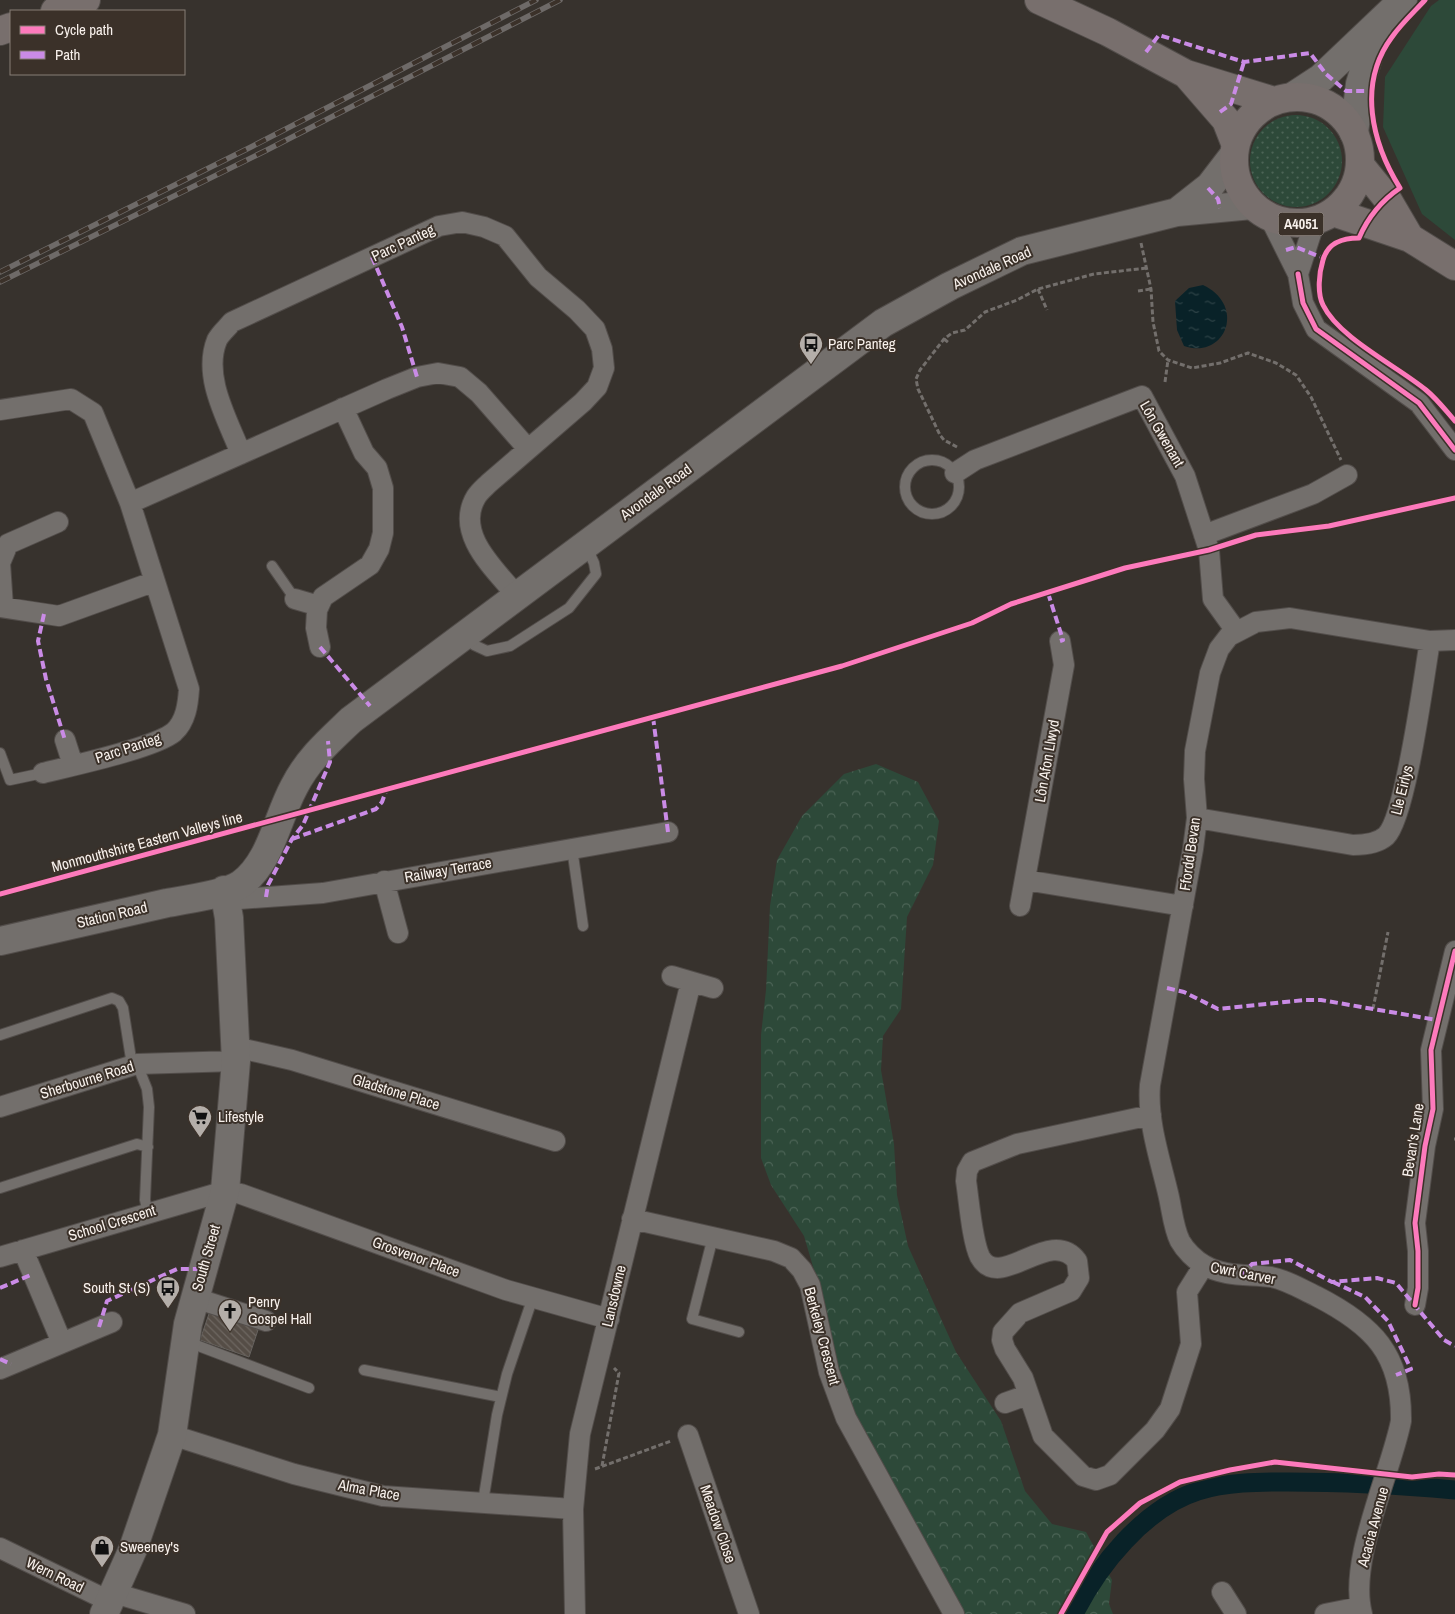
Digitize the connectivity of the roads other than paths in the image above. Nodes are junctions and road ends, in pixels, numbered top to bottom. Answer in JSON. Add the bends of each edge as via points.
{"nodes":[{"id":1,"x":86,"y":0,"type":"edge"},
{"id":2,"x":1039,"y":0,"type":"edge"},
{"id":3,"x":1404,"y":0,"type":"edge"},
{"id":4,"x":58,"y":10,"type":"edge"},
{"id":5,"x":1378,"y":24,"type":"junction"},
{"id":6,"x":1186,"y":74,"type":"junction"},
{"id":7,"x":1283,"y":99,"type":"junction"},
{"id":8,"x":1354,"y":133,"type":"junction"},
{"id":9,"x":1234,"y":150,"type":"junction"},
{"id":10,"x":1360,"y":165,"type":"junction"},
{"id":11,"x":1178,"y":212,"type":"junction"},
{"id":12,"x":1261,"y":212,"type":"junction"},
{"id":13,"x":1324,"y":216,"type":"junction"},
{"id":14,"x":1410,"y":238,"type":"junction"},
{"id":15,"x":1455,"y":266,"type":"edge"},
{"id":16,"x":1298,"y":274,"type":"junction"},
{"id":17,"x":343,"y":408,"type":"junction"},
{"id":18,"x":0,"y":410,"type":"edge"},
{"id":19,"x":528,"y":449,"type":"junction"},
{"id":20,"x":1455,"y":450,"type":"edge"},
{"id":21,"x":241,"y":454,"type":"junction"},
{"id":22,"x":955,"y":473,"type":"junction"},
{"id":23,"x":1347,"y":475,"type":"road end"},
{"id":24,"x":130,"y":503,"type":"junction"},
{"id":25,"x":58,"y":522,"type":"dead end"},
{"id":26,"x":1204,"y":535,"type":"junction"},
{"id":27,"x":586,"y":544,"type":"junction"},
{"id":28,"x":272,"y":566,"type":"dead end"},
{"id":29,"x":153,"y":582,"type":"junction"},
{"id":30,"x":516,"y":595,"type":"junction"},
{"id":31,"x":295,"y":599,"type":"joint"},
{"id":32,"x":319,"y":606,"type":"junction"},
{"id":33,"x":1,"y":607,"type":"edge"},
{"id":34,"x":1236,"y":631,"type":"junction"},
{"id":35,"x":465,"y":634,"type":"junction"},
{"id":36,"x":1430,"y":640,"type":"junction"},
{"id":37,"x":1455,"y":640,"type":"edge"},
{"id":38,"x":1060,"y":641,"type":"dead end"},
{"id":39,"x":320,"y":647,"type":"dead end"},
{"id":40,"x":65,"y":740,"type":"dead end"},
{"id":41,"x":0,"y":753,"type":"edge"},
{"id":42,"x":73,"y":765,"type":"junction"},
{"id":43,"x":43,"y":773,"type":"joint"},
{"id":44,"x":1198,"y":818,"type":"junction"},
{"id":45,"x":668,"y":832,"type":"dead end"},
{"id":46,"x":572,"y":848,"type":"junction"},
{"id":47,"x":1025,"y":880,"type":"junction"},
{"id":48,"x":384,"y":881,"type":"junction"},
{"id":49,"x":225,"y":895,"type":"junction"},
{"id":50,"x":1020,"y":906,"type":"dead end"},
{"id":51,"x":1183,"y":906,"type":"junction"},
{"id":52,"x":583,"y":926,"type":"dead end"},
{"id":53,"x":398,"y":933,"type":"dead end"},
{"id":54,"x":0,"y":941,"type":"edge"},
{"id":55,"x":1455,"y":951,"type":"edge"},
{"id":56,"x":713,"y":988,"type":"dead end"},
{"id":57,"x":0,"y":1034,"type":"edge"},
{"id":58,"x":236,"y":1054,"type":"junction"},
{"id":59,"x":135,"y":1064,"type":"junction"},
{"id":60,"x":0,"y":1107,"type":"edge"},
{"id":61,"x":1151,"y":1115,"type":"junction"},
{"id":62,"x":555,"y":1142,"type":"dead end"},
{"id":63,"x":148,"y":1147,"type":"junction"},
{"id":64,"x":0,"y":1188,"type":"edge"},
{"id":65,"x":225,"y":1191,"type":"junction"},
{"id":66,"x":148,"y":1213,"type":"junction"},
{"id":67,"x":632,"y":1219,"type":"junction"},
{"id":68,"x":713,"y":1237,"type":"junction"},
{"id":69,"x":23,"y":1250,"type":"junction"},
{"id":70,"x":0,"y":1257,"type":"edge"},
{"id":71,"x":1204,"y":1265,"type":"junction"},
{"id":72,"x":533,"y":1297,"type":"junction"},
{"id":73,"x":195,"y":1298,"type":"junction"},
{"id":74,"x":1415,"y":1305,"type":"dead end"},
{"id":75,"x":609,"y":1320,"type":"junction"},
{"id":76,"x":266,"y":1321,"type":"dead end"},
{"id":77,"x":112,"y":1322,"type":"dead end"},
{"id":78,"x":739,"y":1332,"type":"dead end"},
{"id":79,"x":184,"y":1341,"type":"junction"},
{"id":80,"x":62,"y":1343,"type":"junction"},
{"id":81,"x":0,"y":1369,"type":"edge"},
{"id":82,"x":364,"y":1370,"type":"dead end"},
{"id":83,"x":309,"y":1388,"type":"dead end"},
{"id":84,"x":1028,"y":1395,"type":"junction"},
{"id":85,"x":501,"y":1397,"type":"junction"},
{"id":86,"x":1005,"y":1403,"type":"dead end"},
{"id":87,"x":688,"y":1434,"type":"road end"},
{"id":88,"x":172,"y":1435,"type":"junction"},
{"id":89,"x":1397,"y":1442,"type":"joint"},
{"id":90,"x":483,"y":1502,"type":"junction"},
{"id":91,"x":574,"y":1508,"type":"junction"},
{"id":92,"x":0,"y":1548,"type":"edge"},
{"id":93,"x":1222,"y":1592,"type":"dead end"},
{"id":94,"x":109,"y":1603,"type":"edge"},
{"id":95,"x":1361,"y":1611,"type":"edge"},
{"id":96,"x":185,"y":1614,"type":"edge"},
{"id":97,"x":575,"y":1614,"type":"edge"},
{"id":98,"x":749,"y":1614,"type":"edge"},
{"id":99,"x":954,"y":1614,"type":"edge"},
{"id":100,"x":1236,"y":1614,"type":"edge"},
{"id":101,"x":1326,"y":1614,"type":"edge"}],
"edges":[{"from":1,"to":4,"type":"main road"},
{"from":2,"to":6,"type":"main road","number":"A4051"},
{"from":3,"to":5,"type":"street"},
{"from":5,"to":7,"type":"street","via":[[1321,78]]},
{"from":5,"to":8,"type":"street","via":[[1360,84]]},
{"from":6,"to":7,"type":"main road","number":"A4051"},
{"from":6,"to":9,"type":"main road","number":"A4051","via":[[1226,120]]},
{"from":7,"to":8,"type":"main road","number":"A4051","via":[[1322,102],[1346,120]]},
{"from":7,"to":9,"type":"main road","via":[[1250,117]]},
{"from":8,"to":10,"type":"main road","number":"A4051"},
{"from":9,"to":11,"type":"street","name":"Avondale Road","via":[[1210,186]]},
{"from":9,"to":12,"type":"main road","number":"A4051","via":[[1235,174],[1241,191]]},
{"from":10,"to":13,"type":"main road","number":"A4051","via":[[1352,192]]},
{"from":10,"to":14,"type":"main road","number":"A4051","via":[[1386,197]]},
{"from":11,"to":12,"type":"street","name":"Avondale Road"},
{"from":11,"to":27,"type":"street","name":"Avondale Road","via":[[1022,251],[883,323]]},
{"from":12,"to":13,"type":"main road","number":"A4051","via":[[1285,223],[1300,224]]},
{"from":12,"to":16,"type":"street"},
{"from":13,"to":14,"type":"main road","number":"A4051"},
{"from":13,"to":16,"type":"street"},
{"from":14,"to":15,"type":"main road","number":"A4051"},
{"from":16,"to":20,"type":"street","via":[[1303,303],[1316,329],[1419,403]]},
{"from":17,"to":19,"type":"street","via":[[417,376],[438,373],[460,377],[479,393]]},
{"from":17,"to":21,"type":"street"},
{"from":17,"to":32,"type":"street","via":[[355,436],[379,474],[383,488],[383,533],[370,565],[323,597]]},
{"from":18,"to":24,"type":"street","name":"Parc Panteg","via":[[71,399],[94,413]]},
{"from":19,"to":21,"type":"street","name":"Parc Panteg","via":[[597,387],[604,368],[602,350],[595,329],[538,276],[505,236],[462,222],[439,226],[232,322],[218,338],[212,360],[215,386]]},
{"from":19,"to":30,"type":"street","name":"Parc Panteg","via":[[476,497],[471,511],[470,528],[477,546]]},
{"from":21,"to":24,"type":"street"},
{"from":22,"to":22,"type":"lane","via":[[959,490],[944,512],[926,514],[911,505],[905,488],[916,465],[924,461],[941,462]]},
{"from":22,"to":26,"type":"street","name":"Lôn Gwenant","via":[[975,460],[1142,396],[1182,468]]},
{"from":23,"to":26,"type":"street","via":[[1313,494]]},
{"from":24,"to":29,"type":"street","name":"Parc Panteg"},
{"from":25,"to":33,"type":"street","via":[[8,544],[0,563]]},
{"from":26,"to":34,"type":"street","name":"Lôn Gwenant","via":[[1209,550],[1213,600]]},
{"from":27,"to":30,"type":"street","name":"Avondale Road"},
{"from":27,"to":35,"type":"lane","via":[[596,574],[569,608],[510,646],[487,651],[474,645]]},
{"from":28,"to":31,"type":"lane"},
{"from":29,"to":33,"type":"street","via":[[59,616]]},
{"from":29,"to":42,"type":"street","name":"Parc Panteg","via":[[189,689],[187,712],[175,732],[150,744]]},
{"from":30,"to":35,"type":"street","name":"Avondale Road"},
{"from":31,"to":32,"type":"street"},
{"from":32,"to":39,"type":"street","via":[[316,628]]},
{"from":34,"to":36,"type":"street","name":"Ffordd Bevan","via":[[1256,622],[1290,618]]},
{"from":34,"to":44,"type":"street","name":"Ffordd Bevan","via":[[1219,649],[1210,673],[1194,766]]},
{"from":35,"to":49,"type":"street","name":"Avondale Road","via":[[351,720],[310,759],[253,873]]},
{"from":36,"to":37,"type":"street","name":"Ffordd Bevan"},
{"from":36,"to":44,"type":"street","name":"Lle Eirlys","via":[[1403,795],[1386,836],[1370,844],[1353,845]]},
{"from":38,"to":47,"type":"street","name":"Lôn Afon Llwyd","via":[[1064,665]]},
{"from":40,"to":42,"type":"street"},
{"from":41,"to":43,"type":"lane","via":[[10,780]]},
{"from":42,"to":43,"type":"street","name":"Parc Panteg"},
{"from":44,"to":51,"type":"street","name":"Ffordd Bevan"},
{"from":45,"to":46,"type":"street","name":"Railway Terrace"},
{"from":46,"to":48,"type":"street","name":"Railway Terrace"},
{"from":46,"to":52,"type":"lane"},
{"from":47,"to":50,"type":"street","name":"Lôn Afon Llwyd"},
{"from":47,"to":51,"type":"street"},
{"from":48,"to":49,"type":"street","name":"Railway Terrace","via":[[323,893]]},
{"from":48,"to":53,"type":"street"},
{"from":49,"to":54,"type":"street","name":"Station Road"},
{"from":49,"to":58,"type":"street","name":"South Street"},
{"from":51,"to":61,"type":"street","name":"Ffordd Bevan","via":[[1151,1076]]},
{"from":55,"to":74,"type":"street","name":"Bevan's Lane","via":[[1432,1050],[1433,1109],[1415,1222],[1418,1251]]},
{"from":56,"to":67,"type":"street","name":"Lansdowne","via":[[682,979]]},
{"from":57,"to":59,"type":"lane","via":[[112,998],[123,1008]]},
{"from":58,"to":59,"type":"street","name":"Sherbourne Road"},
{"from":58,"to":62,"type":"street","name":"Gladstone Place","via":[[292,1060]]},
{"from":58,"to":65,"type":"street","name":"South Street"},
{"from":59,"to":60,"type":"street","name":"Sherbourne Road"},
{"from":59,"to":63,"type":"lane","via":[[147,1089]]},
{"from":61,"to":71,"type":"street","name":"Ffordd Bevan","via":[[1177,1232],[1187,1250]]},
{"from":61,"to":84,"type":"street","name":"Cwrt Carver","via":[[1017,1144],[980,1158],[968,1167],[966,1181],[978,1250],[986,1264],[999,1268],[1039,1253],[1058,1250],[1074,1257],[1079,1266],[1079,1278],[1071,1291],[1020,1313],[1002,1336],[1003,1345],[1020,1373]]},
{"from":63,"to":64,"type":"lane","via":[[137,1144]]},
{"from":63,"to":66,"type":"lane","via":[[145,1200]]},
{"from":65,"to":66,"type":"street","name":"School Crescent"},
{"from":65,"to":72,"type":"street","name":"Grosvenor Place"},
{"from":65,"to":73,"type":"street","name":"South Street"},
{"from":66,"to":69,"type":"street","name":"School Crescent"},
{"from":67,"to":68,"type":"street","name":"Berkeley Crescent"},
{"from":67,"to":75,"type":"street","name":"Lansdowne"},
{"from":68,"to":78,"type":"lane","via":[[692,1319]]},
{"from":68,"to":99,"type":"street","name":"Berkeley Crescent","via":[[774,1251],[791,1258],[802,1270],[810,1285],[829,1372],[846,1418]]},
{"from":69,"to":70,"type":"street","name":"School Crescent"},
{"from":69,"to":80,"type":"street"},
{"from":71,"to":84,"type":"street","name":"Cwrt Carver","via":[[1187,1292],[1191,1344],[1170,1409],[1155,1430],[1110,1476],[1096,1480],[1083,1476],[1048,1444]]},
{"from":71,"to":89,"type":"street","name":"Cwrt Carver","via":[[1223,1272],[1289,1282],[1346,1312],[1366,1327],[1383,1348],[1396,1376],[1402,1399]]},
{"from":72,"to":75,"type":"street","name":"Grosvenor Place"},
{"from":72,"to":85,"type":"lane"},
{"from":73,"to":76,"type":"street"},
{"from":73,"to":79,"type":"street","name":"South Street"},
{"from":75,"to":91,"type":"street","name":"Lansdowne","via":[[580,1434]]},
{"from":77,"to":80,"type":"street"},
{"from":79,"to":83,"type":"lane"},
{"from":79,"to":88,"type":"street","name":"South Street"},
{"from":80,"to":81,"type":"street"},
{"from":82,"to":85,"type":"lane"},
{"from":84,"to":86,"type":"street"},
{"from":85,"to":90,"type":"lane"},
{"from":87,"to":98,"type":"street","name":"Meadow Close"},
{"from":88,"to":90,"type":"street","name":"Alma Place","via":[[294,1474],[383,1496]]},
{"from":88,"to":94,"type":"street","name":"South Street","via":[[133,1549]]},
{"from":89,"to":95,"type":"street","name":"Acacia Avenue","via":[[1363,1560],[1359,1586]]},
{"from":90,"to":91,"type":"street","name":"Alma Place"},
{"from":91,"to":97,"type":"street","name":"Lansdowne"},
{"from":92,"to":94,"type":"street","name":"Wern Road"},
{"from":93,"to":100,"type":"street"},
{"from":94,"to":96,"type":"street","name":"Wern Road"},
{"from":95,"to":101,"type":"street"}]}
